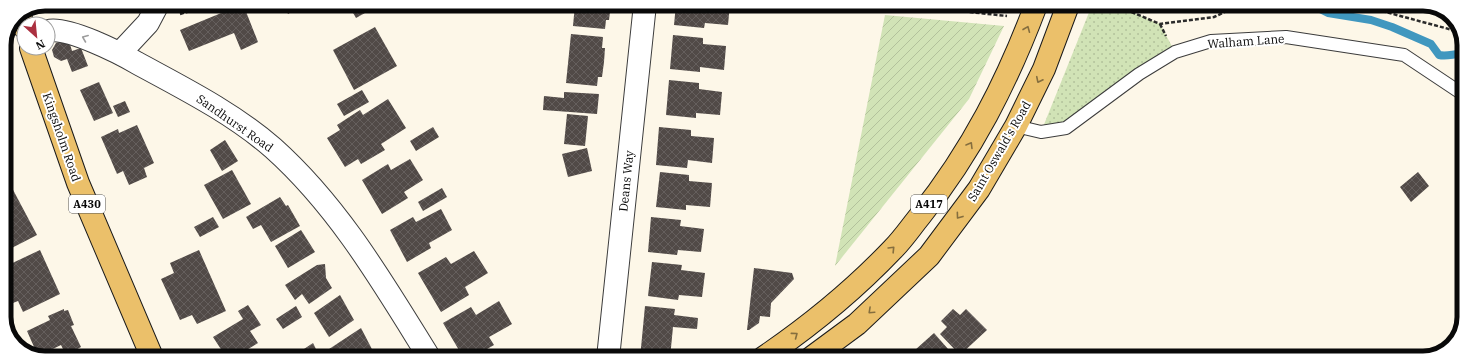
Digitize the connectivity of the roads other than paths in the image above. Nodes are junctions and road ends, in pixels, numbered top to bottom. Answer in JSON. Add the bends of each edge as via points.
{"nodes":[{"id":1,"x":154,"y":11,"type":"edge"},
{"id":2,"x":644,"y":11,"type":"edge"},
{"id":3,"x":1066,"y":11,"type":"edge"},
{"id":4,"x":1034,"y":12,"type":"edge"},
{"id":5,"x":56,"y":29,"type":"edge"},
{"id":6,"x":120,"y":53,"type":"junction"},
{"id":7,"x":34,"y":56,"type":"edge"},
{"id":8,"x":1457,"y":90,"type":"edge"},
{"id":9,"x":1016,"y":126,"type":"junction"},
{"id":10,"x":149,"y":351,"type":"edge"},
{"id":11,"x":425,"y":351,"type":"edge"},
{"id":12,"x":609,"y":351,"type":"edge"},
{"id":13,"x":772,"y":351,"type":"edge"},
{"id":14,"x":820,"y":351,"type":"edge"}],
"edges":[{"from":1,"to":6,"type":"street","via":[[148,23]]},
{"from":2,"to":12,"type":"street","name":"Deans Way"},
{"from":3,"to":9,"type":"main road","name":"Saint Oswald's Road","number":"A417","one_way":true,"via":[[1044,69]]},
{"from":13,"to":4,"type":"main road","number":"A417","one_way":true,"via":[[835,304],[889,254],[947,183],[990,112]]},
{"from":6,"to":5,"type":"street","name":"Sandhurst Road","one_way":true},
{"from":6,"to":11,"type":"street","name":"Sandhurst Road","via":[[244,126],[272,147],[309,183],[361,248]]},
{"from":7,"to":10,"type":"main road","name":"Kingsholm Road","number":"A430","via":[[78,183]]},
{"from":8,"to":9,"type":"lane","name":"Walham Lane","via":[[1404,56],[1286,37],[1211,41],[1175,52],[1139,74],[1066,128],[1041,132]]},
{"from":9,"to":14,"type":"main road","name":"Saint Oswald's Road","number":"A417","one_way":true,"via":[[979,189],[929,256],[857,324]]}]}
